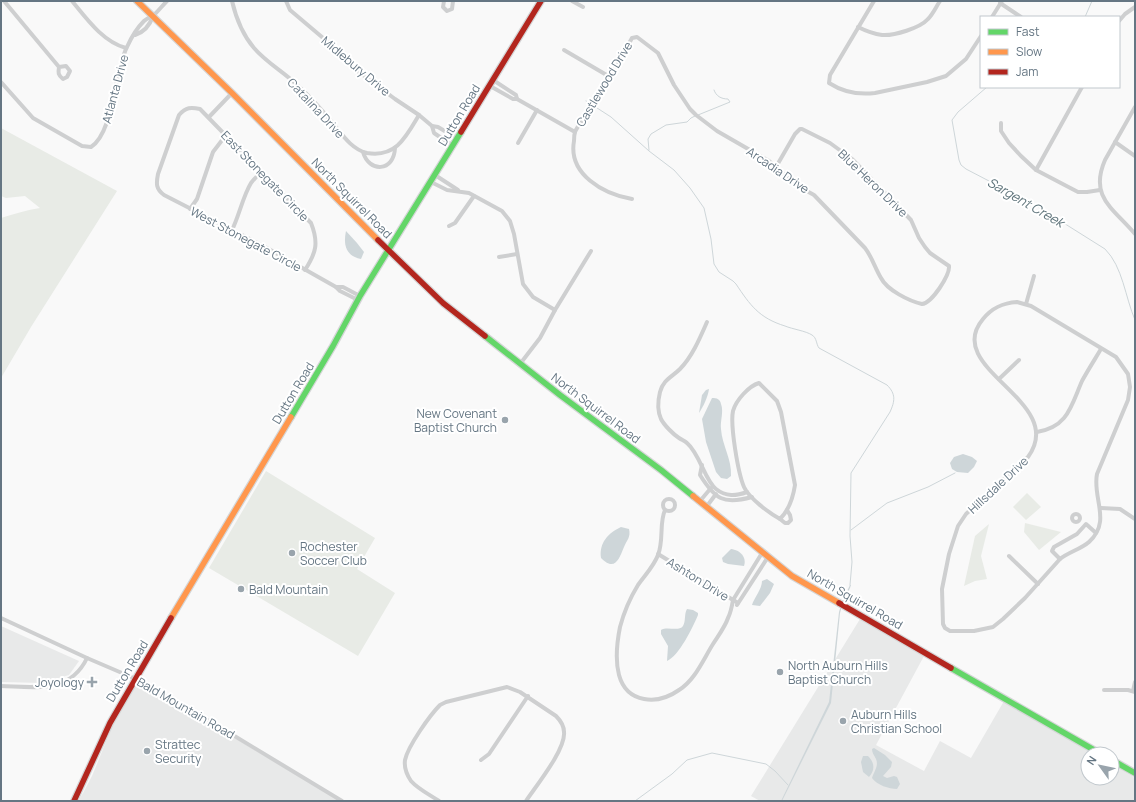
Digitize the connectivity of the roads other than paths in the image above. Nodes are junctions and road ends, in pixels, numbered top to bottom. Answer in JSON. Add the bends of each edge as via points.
{"nodes":[{"id":1,"x":4,"y":1,"type":"edge"},
{"id":2,"x":72,"y":1,"type":"edge"},
{"id":3,"x":137,"y":1,"type":"edge"},
{"id":4,"x":167,"y":1,"type":"edge"},
{"id":5,"x":232,"y":1,"type":"edge"},
{"id":6,"x":286,"y":1,"type":"edge"},
{"id":7,"x":444,"y":1,"type":"edge"},
{"id":8,"x":452,"y":1,"type":"edge"},
{"id":9,"x":541,"y":1,"type":"edge"},
{"id":10,"x":572,"y":1,"type":"edge"},
{"id":11,"x":874,"y":1,"type":"edge"},
{"id":12,"x":940,"y":1,"type":"edge"},
{"id":13,"x":1001,"y":2,"type":"edge"},
{"id":14,"x":582,"y":7,"type":"dead end"},
{"id":15,"x":1135,"y":7,"type":"edge"},
{"id":16,"x":153,"y":16,"type":"junction"},
{"id":17,"x":993,"y":16,"type":"edge"},
{"id":18,"x":1020,"y":16,"type":"edge"},
{"id":19,"x":1120,"y":20,"type":"edge"},
{"id":20,"x":858,"y":28,"type":"junction"},
{"id":21,"x":634,"y":37,"type":"joint"},
{"id":22,"x":980,"y":38,"type":"edge"},
{"id":23,"x":126,"y":48,"type":"junction"},
{"id":24,"x":564,"y":50,"type":"dead end"},
{"id":25,"x":59,"y":67,"type":"dead end"},
{"id":26,"x":610,"y":77,"type":"junction"},
{"id":27,"x":1,"y":82,"type":"edge"},
{"id":28,"x":492,"y":83,"type":"junction"},
{"id":29,"x":1081,"y":88,"type":"edge"},
{"id":30,"x":232,"y":93,"type":"junction"},
{"id":31,"x":1135,"y":107,"type":"edge"},
{"id":32,"x":537,"y":110,"type":"junction"},
{"id":33,"x":419,"y":115,"type":"junction"},
{"id":34,"x":209,"y":117,"type":"junction"},
{"id":35,"x":1001,"y":124,"type":"dead end"},
{"id":36,"x":432,"y":126,"type":"junction"},
{"id":37,"x":575,"y":132,"type":"junction"},
{"id":38,"x":226,"y":135,"type":"junction"},
{"id":39,"x":458,"y":139,"type":"junction"},
{"id":40,"x":1115,"y":142,"type":"junction"},
{"id":41,"x":518,"y":143,"type":"dead end"},
{"id":42,"x":453,"y":146,"type":"junction"},
{"id":43,"x":395,"y":148,"type":"junction"},
{"id":44,"x":363,"y":152,"type":"junction"},
{"id":45,"x":1135,"y":156,"type":"edge"},
{"id":46,"x":776,"y":167,"type":"junction"},
{"id":47,"x":1036,"y":170,"type":"junction"},
{"id":48,"x":262,"y":172,"type":"junction"},
{"id":49,"x":436,"y":175,"type":"junction"},
{"id":50,"x":431,"y":182,"type":"junction"},
{"id":51,"x":157,"y":188,"type":"joint"},
{"id":52,"x":458,"y":190,"type":"junction"},
{"id":53,"x":1100,"y":190,"type":"junction"},
{"id":54,"x":474,"y":196,"type":"junction"},
{"id":55,"x":632,"y":199,"type":"dead end"},
{"id":56,"x":190,"y":209,"type":"junction"},
{"id":57,"x":449,"y":226,"type":"dead end"},
{"id":58,"x":232,"y":230,"type":"junction"},
{"id":59,"x":1135,"y":234,"type":"edge"},
{"id":60,"x":388,"y":250,"type":"junction"},
{"id":61,"x":591,"y":251,"type":"dead end"},
{"id":62,"x":517,"y":254,"type":"junction"},
{"id":63,"x":499,"y":257,"type":"dead end"},
{"id":64,"x":305,"y":270,"type":"junction"},
{"id":65,"x":1034,"y":276,"type":"dead end"},
{"id":66,"x":359,"y":298,"type":"junction"},
{"id":67,"x":922,"y":304,"type":"joint"},
{"id":68,"x":1026,"y":304,"type":"junction"},
{"id":69,"x":555,"y":310,"type":"junction"},
{"id":70,"x":707,"y":322,"type":"dead end"},
{"id":71,"x":1102,"y":348,"type":"junction"},
{"id":72,"x":1019,"y":360,"type":"dead end"},
{"id":73,"x":520,"y":364,"type":"junction"},
{"id":74,"x":999,"y":379,"type":"junction"},
{"id":75,"x":1037,"y":432,"type":"junction"},
{"id":76,"x":711,"y":488,"type":"junction"},
{"id":77,"x":747,"y":492,"type":"junction"},
{"id":78,"x":717,"y":493,"type":"junction"},
{"id":79,"x":752,"y":497,"type":"junction"},
{"id":80,"x":700,"y":501,"type":"junction"},
{"id":81,"x":707,"y":506,"type":"junction"},
{"id":82,"x":1101,"y":508,"type":"junction"},
{"id":83,"x":666,"y":510,"type":"dead end"},
{"id":84,"x":786,"y":510,"type":"junction"},
{"id":85,"x":1080,"y":518,"type":"dead end"},
{"id":86,"x":1135,"y":518,"type":"edge"},
{"id":87,"x":780,"y":519,"type":"junction"},
{"id":88,"x":1086,"y":524,"type":"junction"},
{"id":89,"x":1096,"y":533,"type":"junction"},
{"id":90,"x":762,"y":553,"type":"junction"},
{"id":91,"x":658,"y":554,"type":"junction"},
{"id":92,"x":1009,"y":556,"type":"dead end"},
{"id":93,"x":768,"y":557,"type":"junction"},
{"id":94,"x":1060,"y":559,"type":"junction"},
{"id":95,"x":747,"y":578,"type":"junction"},
{"id":96,"x":752,"y":581,"type":"junction"},
{"id":97,"x":1038,"y":584,"type":"junction"},
{"id":98,"x":733,"y":600,"type":"junction"},
{"id":99,"x":738,"y":603,"type":"junction"},
{"id":100,"x":732,"y":608,"type":"junction"},
{"id":101,"x":1,"y":618,"type":"edge"},
{"id":102,"x":87,"y":658,"type":"junction"},
{"id":103,"x":136,"y":678,"type":"junction"},
{"id":104,"x":1135,"y":682,"type":"edge"},
{"id":105,"x":1,"y":686,"type":"edge"},
{"id":106,"x":1104,"y":690,"type":"dead end"},
{"id":107,"x":1134,"y":691,"type":"edge"},
{"id":108,"x":528,"y":696,"type":"junction"},
{"id":109,"x":1087,"y":746,"type":"edge"},
{"id":110,"x":481,"y":760,"type":"dead end"},
{"id":111,"x":1120,"y":765,"type":"edge"},
{"id":112,"x":1135,"y":773,"type":"edge"},
{"id":113,"x":74,"y":801,"type":"edge"},
{"id":114,"x":342,"y":801,"type":"edge"},
{"id":115,"x":439,"y":801,"type":"edge"},
{"id":116,"x":526,"y":801,"type":"edge"}],
"edges":[{"from":1,"to":25,"type":"street"},
{"from":2,"to":23,"type":"street","via":[[109,40]]},
{"from":3,"to":16,"type":"street","name":"North Squirrel Road"},
{"from":4,"to":16,"type":"street","name":"Atlanta Drive"},
{"from":5,"to":44,"type":"street","name":"Catalina Drive","via":[[236,18],[254,48],[296,83],[348,142]]},
{"from":6,"to":33,"type":"street","name":"Midlebury Drive","via":[[290,10],[359,72]]},
{"from":7,"to":8,"type":"street","via":[[443,7],[447,11],[452,9]]},
{"from":9,"to":28,"type":"street","name":"Dutton Road"},
{"from":10,"to":14,"type":"street"},
{"from":11,"to":20,"type":"street"},
{"from":12,"to":20,"type":"street","via":[[928,19],[911,29],[883,36]]},
{"from":13,"to":17,"type":"street"},
{"from":13,"to":18,"type":"street"},
{"from":15,"to":19,"type":"street"},
{"from":16,"to":23,"type":"street","name":"Atlanta Drive","via":[[150,24],[135,35]]},
{"from":16,"to":30,"type":"street","name":"North Squirrel Road"},
{"from":20,"to":22,"type":"street","via":[[830,75],[829,83],[836,88],[866,94],[940,79],[966,59]]},
{"from":21,"to":26,"type":"street","name":"Castlewood Drive"},
{"from":21,"to":46,"type":"street","name":"Arcadia Drive","via":[[658,53],[674,85],[696,115]]},
{"from":23,"to":27,"type":"street","name":"Atlanta Drive","via":[[108,117],[96,143],[91,147],[82,146],[33,118]]},
{"from":24,"to":26,"type":"street"},
{"from":26,"to":37,"type":"street","name":"Castlewood Drive"},
{"from":28,"to":32,"type":"street","via":[[513,99]]},
{"from":28,"to":39,"type":"street","name":"Dutton Road"},
{"from":29,"to":47,"type":"street"},
{"from":30,"to":34,"type":"street"},
{"from":30,"to":60,"type":"street","name":"North Squirrel Road"},
{"from":31,"to":40,"type":"street"},
{"from":32,"to":37,"type":"street"},
{"from":32,"to":41,"type":"street"},
{"from":33,"to":36,"type":"street","name":"Midlebury Drive"},
{"from":33,"to":43,"type":"street","via":[[405,139]]},
{"from":34,"to":38,"type":"street","name":"East Stonegate Circle"},
{"from":34,"to":51,"type":"street","name":"East Stonegate Circle","via":[[200,109],[188,108],[179,114],[158,174]]},
{"from":35,"to":47,"type":"street","via":[[1001,131],[1009,143]]},
{"from":36,"to":39,"type":"street","name":"Midlebury Drive"},
{"from":36,"to":42,"type":"street","name":"Midlebury Drive","via":[[434,133]]},
{"from":37,"to":55,"type":"street","via":[[572,149],[580,171],[608,191]]},
{"from":38,"to":48,"type":"street","name":"East Stonegate Circle"},
{"from":38,"to":56,"type":"street","via":[[213,152],[197,199]]},
{"from":39,"to":42,"type":"street","name":"Dutton Road"},
{"from":40,"to":45,"type":"street"},
{"from":40,"to":53,"type":"street","via":[[1101,169]]},
{"from":42,"to":49,"type":"street","name":"Dutton Road"},
{"from":43,"to":44,"type":"street","via":[[380,153]]},
{"from":43,"to":44,"type":"street","name":"Catalina Drive","via":[[392,162],[378,167],[370,164]]},
{"from":46,"to":67,"type":"street","name":"Arcadia Drive","via":[[792,182],[819,199],[860,242],[890,289]]},
{"from":46,"to":67,"type":"street","name":"Blue Heron Drive","via":[[800,129],[852,158],[911,220],[925,247],[949,268],[932,298],[926,304]]},
{"from":47,"to":53,"type":"street","via":[[1078,192]]},
{"from":48,"to":58,"type":"street","via":[[248,188]]},
{"from":48,"to":64,"type":"street","name":"East Stonegate Circle","via":[[311,223],[316,245],[312,261]]},
{"from":49,"to":50,"type":"street","name":"Dutton Road"},
{"from":49,"to":52,"type":"street"},
{"from":50,"to":52,"type":"street","via":[[447,190]]},
{"from":50,"to":60,"type":"street","name":"Dutton Road"},
{"from":51,"to":56,"type":"street","name":"West Stonegate Circle","via":[[164,195]]},
{"from":52,"to":54,"type":"street"},
{"from":53,"to":59,"type":"street","via":[[1111,209]]},
{"from":54,"to":57,"type":"street","via":[[455,223]]},
{"from":54,"to":62,"type":"street","via":[[502,211],[510,221]]},
{"from":56,"to":58,"type":"street","name":"West Stonegate Circle"},
{"from":58,"to":64,"type":"street","name":"West Stonegate Circle"},
{"from":60,"to":66,"type":"street","name":"Dutton Road"},
{"from":60,"to":73,"type":"street","name":"North Squirrel Road","via":[[443,303]]},
{"from":61,"to":69,"type":"street"},
{"from":62,"to":63,"type":"street"},
{"from":62,"to":69,"type":"street","via":[[523,284],[527,291]]},
{"from":64,"to":66,"type":"street","name":"West Stonegate Circle","via":[[340,291]]},
{"from":65,"to":68,"type":"street"},
{"from":66,"to":103,"type":"street","name":"Dutton Road"},
{"from":68,"to":71,"type":"street"},
{"from":68,"to":74,"type":"street","via":[[1017,302],[999,306],[986,316],[976,330],[976,350]]},
{"from":69,"to":73,"type":"street","via":[[540,338]]},
{"from":70,"to":76,"type":"street","via":[[680,370],[667,378],[660,390],[658,408],[664,423],[687,443],[702,464],[700,475]]},
{"from":71,"to":75,"type":"street","via":[[1063,420],[1051,428]]},
{"from":71,"to":82,"type":"street","via":[[1121,362],[1128,374],[1130,387],[1128,400],[1097,474],[1096,487]]},
{"from":72,"to":74,"type":"street"},
{"from":73,"to":80,"type":"street","name":"North Squirrel Road"},
{"from":74,"to":75,"type":"street","via":[[1030,412]]},
{"from":75,"to":97,"type":"street","name":"Hillsdale Drive","via":[[1032,452],[1028,457],[966,514],[958,526],[942,589],[943,624],[945,628],[956,632],[993,627]]},
{"from":76,"to":78,"type":"street"},
{"from":76,"to":80,"type":"street"},
{"from":77,"to":78,"type":"street","via":[[737,496]]},
{"from":77,"to":79,"type":"street"},
{"from":77,"to":84,"type":"street","via":[[740,474],[732,419],[738,401],[748,389],[759,383],[777,401],[781,412],[795,485]]},
{"from":78,"to":79,"type":"street","via":[[721,499],[737,501]]},
{"from":78,"to":81,"type":"street"},
{"from":79,"to":87,"type":"street"},
{"from":80,"to":81,"type":"street","name":"North Squirrel Road"},
{"from":81,"to":90,"type":"street","name":"North Squirrel Road"},
{"from":82,"to":86,"type":"street","via":[[1120,509]]},
{"from":82,"to":89,"type":"street","via":[[1101,520]]},
{"from":83,"to":91,"type":"street"},
{"from":84,"to":87,"type":"street"},
{"from":84,"to":87,"type":"street","via":[[791,520],[785,523]]},
{"from":85,"to":88,"type":"street"},
{"from":88,"to":89,"type":"street"},
{"from":88,"to":94,"type":"street","via":[[1077,534],[1054,547],[1052,551]]},
{"from":89,"to":94,"type":"street","name":"Hillsdale Drive","via":[[1089,542]]},
{"from":90,"to":93,"type":"street","name":"North Squirrel Road"},
{"from":90,"to":95,"type":"street"},
{"from":91,"to":98,"type":"street","name":"Ashton Drive"},
{"from":91,"to":100,"type":"street","via":[[653,566],[628,603],[619,635],[619,675],[623,685],[633,695],[655,700],[673,694],[684,686],[695,674]]},
{"from":92,"to":97,"type":"street"},
{"from":93,"to":96,"type":"street"},
{"from":93,"to":109,"type":"street","name":"North Squirrel Road","via":[[792,576]]},
{"from":94,"to":97,"type":"street","name":"Hillsdale Drive"},
{"from":95,"to":96,"type":"street"},
{"from":95,"to":98,"type":"street"},
{"from":96,"to":99,"type":"street"},
{"from":98,"to":99,"type":"street","name":"Ashton Drive"},
{"from":98,"to":100,"type":"street"},
{"from":99,"to":100,"type":"street"},
{"from":101,"to":102,"type":"street","name":"Bald Mountain Road"},
{"from":102,"to":103,"type":"street","name":"Bald Mountain Road"},
{"from":102,"to":105,"type":"street","via":[[78,672],[69,680],[57,685]]},
{"from":103,"to":113,"type":"street","name":"Dutton Road","via":[[110,723]]},
{"from":103,"to":114,"type":"street","name":"Bald Mountain Road"},
{"from":104,"to":107,"type":"street"},
{"from":106,"to":107,"type":"street"},
{"from":108,"to":110,"type":"street","via":[[489,754]]},
{"from":108,"to":115,"type":"street","via":[[512,688],[501,688],[446,702],[436,709],[412,744],[405,767],[411,781]]},
{"from":108,"to":116,"type":"street","via":[[556,716],[565,733],[559,752]]},
{"from":111,"to":112,"type":"street"}]}
